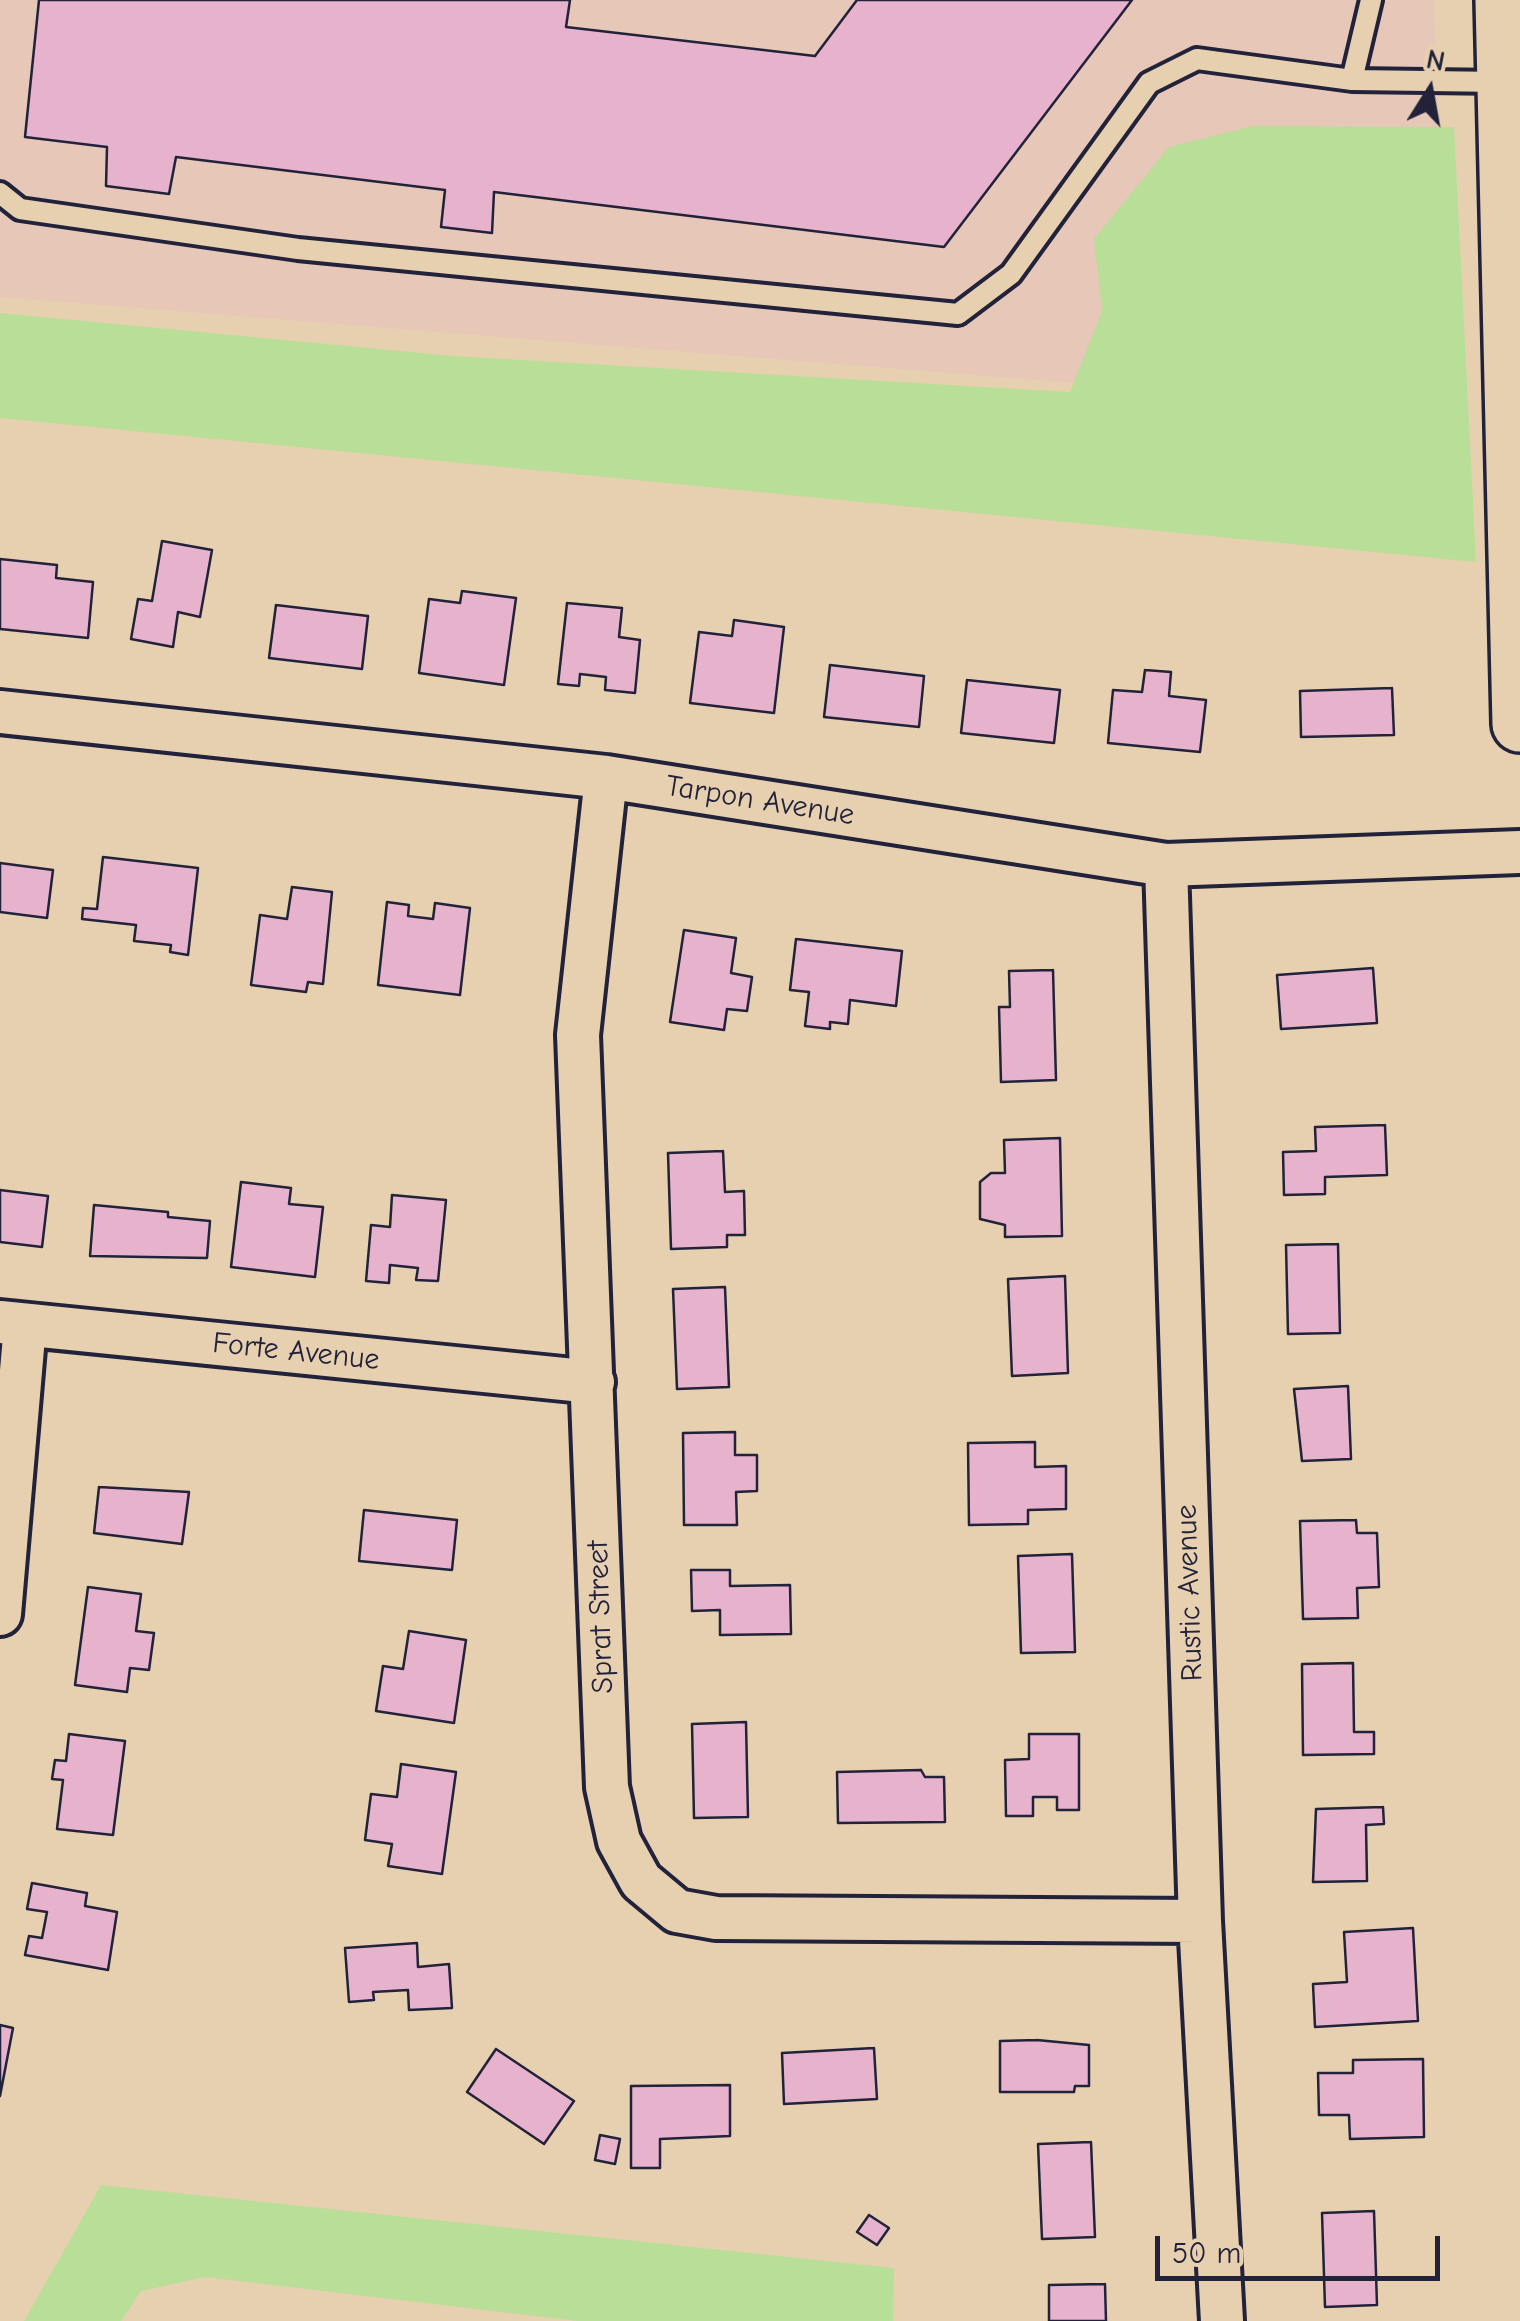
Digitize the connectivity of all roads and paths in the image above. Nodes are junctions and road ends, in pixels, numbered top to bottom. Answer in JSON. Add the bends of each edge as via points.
{"nodes":[{"id":1,"x":1371,"y":0,"type":"edge"},
{"id":2,"x":1503,"y":0,"type":"edge"},
{"id":3,"x":1352,"y":80,"type":"junction"},
{"id":4,"x":1506,"y":82,"type":"junction"},
{"id":5,"x":0,"y":193,"type":"edge"},
{"id":6,"x":0,"y":712,"type":"edge"},
{"id":7,"x":1520,"y":724,"type":"edge"},
{"id":8,"x":606,"y":777,"type":"junction"},
{"id":9,"x":1520,"y":852,"type":"edge"},
{"id":10,"x":1166,"y":866,"type":"junction"},
{"id":11,"x":12,"y":1323,"type":"edge"},
{"id":12,"x":593,"y":1382,"type":"junction"},
{"id":13,"x":0,"y":1614,"type":"edge"},
{"id":14,"x":1200,"y":1920,"type":"junction"},
{"id":15,"x":1222,"y":2321,"type":"edge"}],
"edges":[{"from":1,"to":3,"type":"lane"},
{"from":2,"to":4,"type":"main road"},
{"from":3,"to":4,"type":"lane"},
{"from":3,"to":5,"type":"lane","via":[[1197,59],[1150,83],[1011,274],[958,314],[298,250],[20,210]]},
{"from":4,"to":7,"type":"main road"},
{"from":6,"to":8,"type":"street","name":"Tarpon Avenue"},
{"from":8,"to":10,"type":"street","name":"Tarpon Avenue"},
{"from":8,"to":12,"type":"street","name":"Sprat Street","via":[[578,1035]]},
{"from":9,"to":10,"type":"street","name":"Tarpon Avenue"},
{"from":10,"to":14,"type":"street","name":"Rustic Avenue"},
{"from":11,"to":12,"type":"street","name":"Forte Avenue"},
{"from":11,"to":13,"type":"street"},
{"from":12,"to":14,"type":"street","name":"Sprat Street","via":[[607,1787],[619,1841],[641,1882],[677,1911],[716,1918]]},
{"from":14,"to":15,"type":"street","name":"Rustic Avenue"}]}
